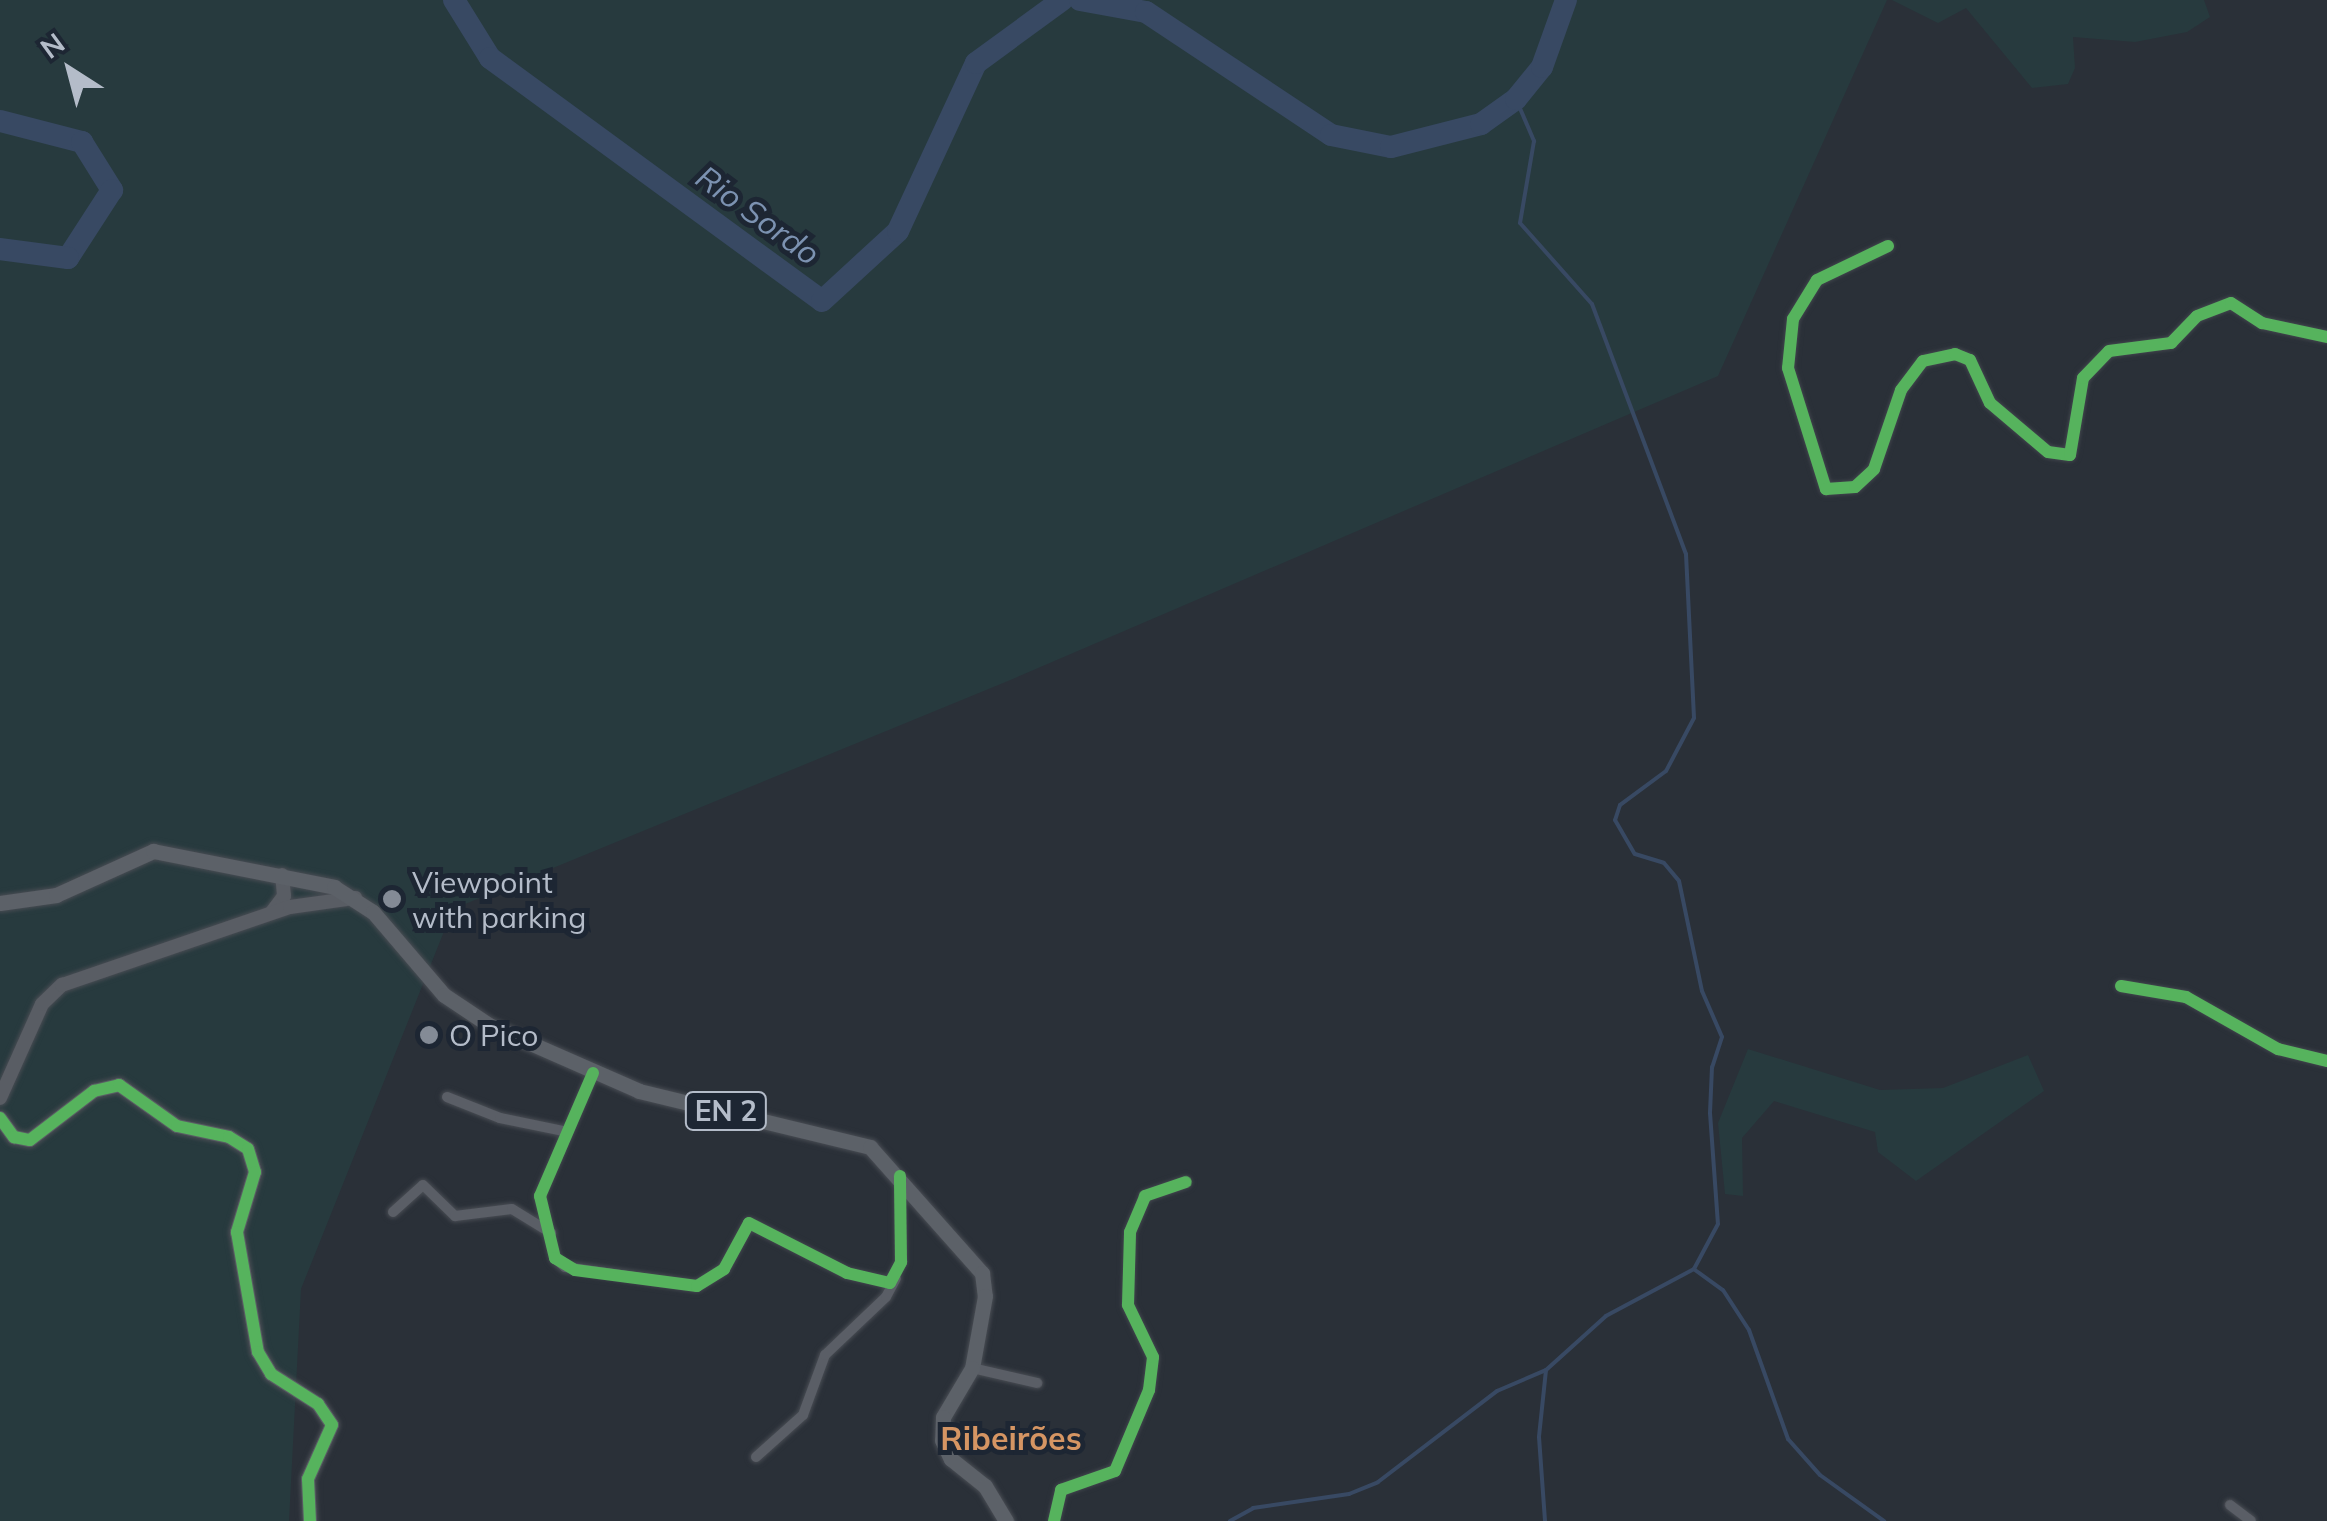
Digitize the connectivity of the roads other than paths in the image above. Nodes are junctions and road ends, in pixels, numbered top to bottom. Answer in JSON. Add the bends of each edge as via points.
{"nodes":[{"id":1,"x":1888,"y":246,"type":"dead end"},
{"id":2,"x":2327,"y":337,"type":"edge"},
{"id":3,"x":282,"y":876,"type":"junction"},
{"id":4,"x":356,"y":898,"type":"junction"},
{"id":5,"x":0,"y":903,"type":"edge"},
{"id":6,"x":272,"y":913,"type":"junction"},
{"id":7,"x":2121,"y":986,"type":"dead end"},
{"id":8,"x":2327,"y":1061,"type":"edge"},
{"id":9,"x":593,"y":1073,"type":"junction"},
{"id":10,"x":448,"y":1097,"type":"dead end"},
{"id":11,"x":0,"y":1098,"type":"edge"},
{"id":12,"x":0,"y":1118,"type":"edge"},
{"id":13,"x":568,"y":1132,"type":"junction"},
{"id":14,"x":900,"y":1176,"type":"junction"},
{"id":15,"x":1186,"y":1182,"type":"dead end"},
{"id":16,"x":393,"y":1212,"type":"dead end"},
{"id":17,"x":552,"y":1234,"type":"junction"},
{"id":18,"x":896,"y":1278,"type":"junction"},
{"id":19,"x":972,"y":1368,"type":"junction"},
{"id":20,"x":1037,"y":1383,"type":"dead end"},
{"id":21,"x":756,"y":1458,"type":"dead end"},
{"id":22,"x":2230,"y":1505,"type":"dead end"},
{"id":23,"x":310,"y":1521,"type":"edge"},
{"id":24,"x":1006,"y":1521,"type":"edge"},
{"id":25,"x":1054,"y":1521,"type":"edge"},
{"id":26,"x":2251,"y":1521,"type":"edge"}],
"edges":[{"from":1,"to":2,"type":"street","via":[[1817,280],[1793,319],[1788,368],[1826,488],[1854,487],[1874,469],[1902,390],[1923,361],[1955,354],[1970,360],[1990,404],[2048,452],[2070,455],[2082,378],[2109,351],[2170,343],[2197,316],[2232,302],[2262,323]]},
{"from":3,"to":4,"type":"main road"},
{"from":3,"to":5,"type":"main road","via":[[153,850],[52,896]]},
{"from":3,"to":6,"type":"street","via":[[284,896]]},
{"from":4,"to":6,"type":"street"},
{"from":4,"to":9,"type":"main road","number":"EN 2","via":[[457,1006]]},
{"from":6,"to":11,"type":"street","via":[[58,988],[42,1004]]},
{"from":7,"to":8,"type":"street","via":[[2186,997],[2278,1049]]},
{"from":9,"to":13,"type":"street"},
{"from":9,"to":14,"type":"main road","number":"EN 2","via":[[654,1095],[848,1137],[875,1150]]},
{"from":10,"to":13,"type":"street","via":[[500,1118]]},
{"from":12,"to":23,"type":"street","via":[[14,1138],[30,1140],[94,1092],[119,1085],[177,1126],[248,1148],[255,1172],[237,1232],[258,1352],[270,1374],[318,1404],[332,1425],[308,1479]]},
{"from":13,"to":17,"type":"street","via":[[540,1196]]},
{"from":14,"to":18,"type":"street"},
{"from":14,"to":19,"type":"main road","number":"EN 2","via":[[982,1272],[985,1296]]},
{"from":15,"to":25,"type":"street","via":[[1144,1196],[1130,1232],[1128,1305],[1153,1357],[1149,1390],[1115,1470],[1061,1490]]},
{"from":16,"to":17,"type":"street","via":[[423,1185],[455,1216],[512,1210]]},
{"from":17,"to":18,"type":"street","via":[[556,1258],[565,1267],[679,1287],[720,1275],[749,1223],[847,1274],[881,1284]]},
{"from":18,"to":21,"type":"street","via":[[886,1297],[824,1355],[803,1414]]},
{"from":19,"to":20,"type":"street"},
{"from":19,"to":24,"type":"main road","number":"EN 2","via":[[944,1417],[942,1440],[951,1459],[985,1486]]},
{"from":22,"to":26,"type":"street"}]}
